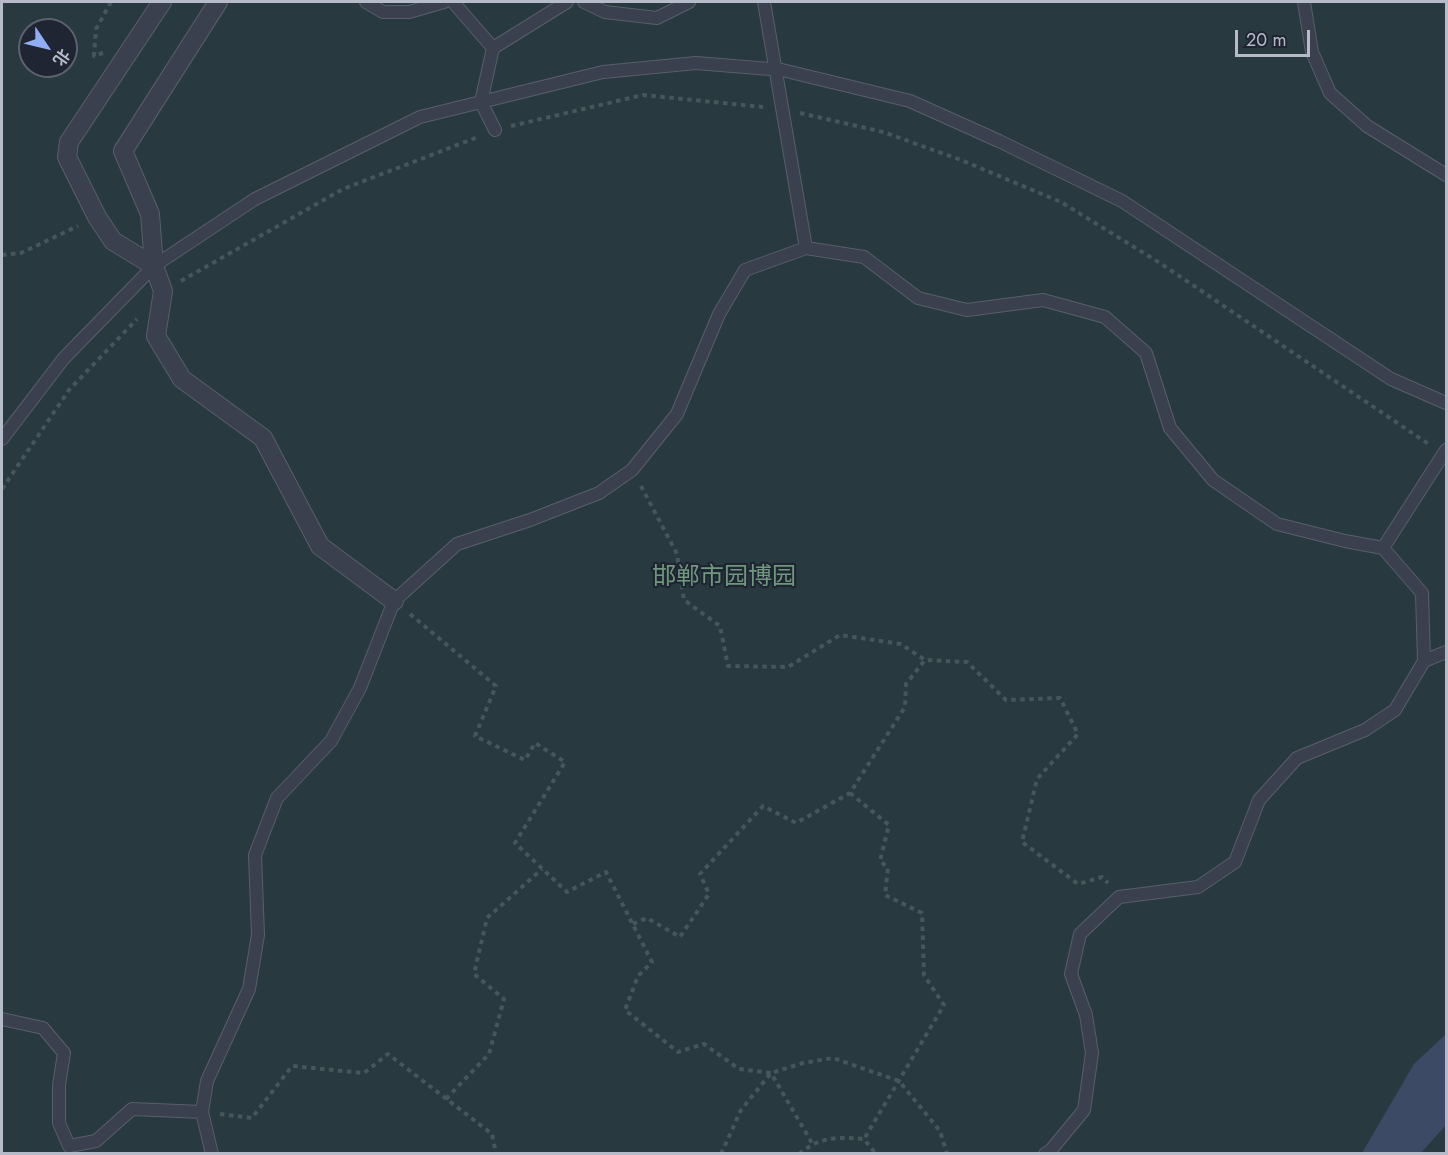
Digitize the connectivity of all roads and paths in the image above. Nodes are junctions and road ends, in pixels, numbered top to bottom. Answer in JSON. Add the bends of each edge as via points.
{"nodes":[{"id":1,"x":162,"y":2,"type":"edge"},
{"id":2,"x":218,"y":2,"type":"edge"},
{"id":3,"x":366,"y":2,"type":"edge"},
{"id":4,"x":444,"y":2,"type":"edge"},
{"id":5,"x":453,"y":2,"type":"edge"},
{"id":6,"x":567,"y":2,"type":"edge"},
{"id":7,"x":584,"y":2,"type":"edge"},
{"id":8,"x":689,"y":2,"type":"edge"},
{"id":9,"x":764,"y":2,"type":"edge"},
{"id":10,"x":1304,"y":2,"type":"edge"},
{"id":11,"x":493,"y":48,"type":"junction"},
{"id":12,"x":777,"y":70,"type":"junction"},
{"id":13,"x":481,"y":102,"type":"junction"},
{"id":14,"x":783,"y":109,"type":"junction"},
{"id":15,"x":495,"y":130,"type":"junction"},
{"id":16,"x":1446,"y":175,"type":"edge"},
{"id":17,"x":97,"y":217,"type":"junction"},
{"id":18,"x":806,"y":248,"type":"junction"},
{"id":19,"x":2,"y":255,"type":"edge"},
{"id":20,"x":154,"y":266,"type":"junction"},
{"id":21,"x":163,"y":291,"type":"junction"},
{"id":22,"x":1446,"y":403,"type":"edge"},
{"id":23,"x":2,"y":439,"type":"edge"},
{"id":24,"x":1445,"y":452,"type":"edge"},
{"id":25,"x":632,"y":470,"type":"junction"},
{"id":26,"x":2,"y":489,"type":"edge"},
{"id":27,"x":1383,"y":548,"type":"junction"},
{"id":28,"x":394,"y":601,"type":"junction"},
{"id":29,"x":1446,"y":652,"type":"edge"},
{"id":30,"x":925,"y":660,"type":"junction"},
{"id":31,"x":1424,"y":661,"type":"junction"},
{"id":32,"x":850,"y":793,"type":"junction"},
{"id":33,"x":542,"y":869,"type":"junction"},
{"id":34,"x":1119,"y":897,"type":"junction"},
{"id":35,"x":633,"y":924,"type":"junction"},
{"id":36,"x":2,"y":1019,"type":"edge"},
{"id":37,"x":771,"y":1073,"type":"junction"},
{"id":38,"x":899,"y":1081,"type":"junction"},
{"id":39,"x":446,"y":1099,"type":"junction"},
{"id":40,"x":202,"y":1112,"type":"junction"},
{"id":41,"x":864,"y":1139,"type":"junction"},
{"id":42,"x":812,"y":1143,"type":"junction"},
{"id":43,"x":212,"y":1154,"type":"edge"},
{"id":44,"x":496,"y":1154,"type":"edge"},
{"id":45,"x":722,"y":1154,"type":"edge"},
{"id":46,"x":799,"y":1154,"type":"edge"},
{"id":47,"x":876,"y":1154,"type":"edge"},
{"id":48,"x":947,"y":1154,"type":"edge"},
{"id":49,"x":1045,"y":1154,"type":"edge"}],
"edges":[{"from":1,"to":17,"type":"street","via":[[69,142],[67,157]]},
{"from":2,"to":20,"type":"street","via":[[123,150],[150,214]]},
{"from":3,"to":4,"type":"lane","via":[[383,12],[409,12]]},
{"from":5,"to":11,"type":"lane"},
{"from":6,"to":11,"type":"lane"},
{"from":7,"to":8,"type":"lane","via":[[605,12],[657,18]]},
{"from":9,"to":12,"type":"lane"},
{"from":10,"to":16,"type":"lane","via":[[1312,52],[1330,93],[1367,126]]},
{"from":11,"to":13,"type":"lane"},
{"from":12,"to":13,"type":"lane","via":[[696,63],[603,72]]},
{"from":12,"to":14,"type":"lane"},
{"from":12,"to":22,"type":"lane","via":[[910,102],[1122,201],[1391,379]]},
{"from":13,"to":15,"type":"lane"},
{"from":13,"to":20,"type":"lane","via":[[420,117],[255,199]]},
{"from":14,"to":15,"type":"path","via":[[643,95]]},
{"from":14,"to":18,"type":"lane"},
{"from":14,"to":24,"type":"path","via":[[883,132],[961,159],[1061,202]]},
{"from":15,"to":21,"type":"path","via":[[343,189]]},
{"from":17,"to":19,"type":"path","via":[[21,253]]},
{"from":17,"to":20,"type":"street","via":[[113,241]]},
{"from":18,"to":25,"type":"lane","via":[[746,270],[718,314],[678,414]]},
{"from":18,"to":27,"type":"lane","via":[[864,257],[918,298],[957,308],[1043,300],[1105,317],[1146,352],[1170,428],[1213,480],[1277,524]]},
{"from":20,"to":21,"type":"street"},
{"from":20,"to":23,"type":"lane","via":[[64,358]]},
{"from":21,"to":26,"type":"path","via":[[69,390]]},
{"from":21,"to":28,"type":"street","via":[[156,336],[182,379],[263,438],[320,546]]},
{"from":24,"to":27,"type":"lane"},
{"from":25,"to":28,"type":"lane","via":[[599,493],[457,544]]},
{"from":25,"to":30,"type":"path","via":[[677,554],[684,600],[720,626],[728,666],[788,667],[840,635],[901,644]]},
{"from":27,"to":31,"type":"lane","via":[[1422,593]]},
{"from":28,"to":33,"type":"path","via":[[496,686],[475,736],[525,760],[535,743],[565,762],[515,843]]},
{"from":28,"to":40,"type":"lane","via":[[360,687],[331,741],[277,798],[255,855],[258,935],[249,989],[207,1081]]},
{"from":29,"to":31,"type":"lane"},
{"from":30,"to":32,"type":"path","via":[[906,684],[905,706]]},
{"from":30,"to":34,"type":"path","via":[[967,662],[1006,700],[1060,698],[1078,734],[1037,779],[1022,842],[1078,884],[1102,877]]},
{"from":31,"to":34,"type":"lane","via":[[1395,710],[1365,729],[1297,758],[1259,800],[1235,862],[1198,888]]},
{"from":32,"to":35,"type":"path","via":[[796,823],[763,806],[699,874],[709,894],[680,936],[647,918]]},
{"from":32,"to":38,"type":"path","via":[[889,825],[880,861],[888,868],[885,896],[922,912],[924,975],[944,1005]]},
{"from":33,"to":35,"type":"path","via":[[567,892],[606,872]]},
{"from":33,"to":39,"type":"path","via":[[487,918],[474,974],[504,999],[489,1054]]},
{"from":34,"to":49,"type":"lane","via":[[1080,934],[1071,974],[1086,1015],[1092,1053],[1084,1110]]},
{"from":35,"to":37,"type":"path","via":[[652,962],[638,975],[625,1010],[678,1052],[704,1044],[739,1069]]},
{"from":36,"to":40,"type":"lane","via":[[44,1028],[64,1053],[59,1123],[69,1146],[96,1141],[132,1109]]},
{"from":37,"to":38,"type":"path","via":[[833,1058]]},
{"from":37,"to":42,"type":"path"},
{"from":37,"to":45,"type":"path","via":[[741,1110]]},
{"from":38,"to":41,"type":"path"},
{"from":38,"to":48,"type":"path","via":[[940,1131]]},
{"from":39,"to":40,"type":"path","via":[[388,1054],[364,1073],[292,1066],[252,1118]]},
{"from":39,"to":44,"type":"path","via":[[492,1134]]},
{"from":40,"to":43,"type":"lane"},
{"from":41,"to":42,"type":"path","via":[[836,1137]]},
{"from":41,"to":47,"type":"path"},
{"from":42,"to":46,"type":"path"}]}
